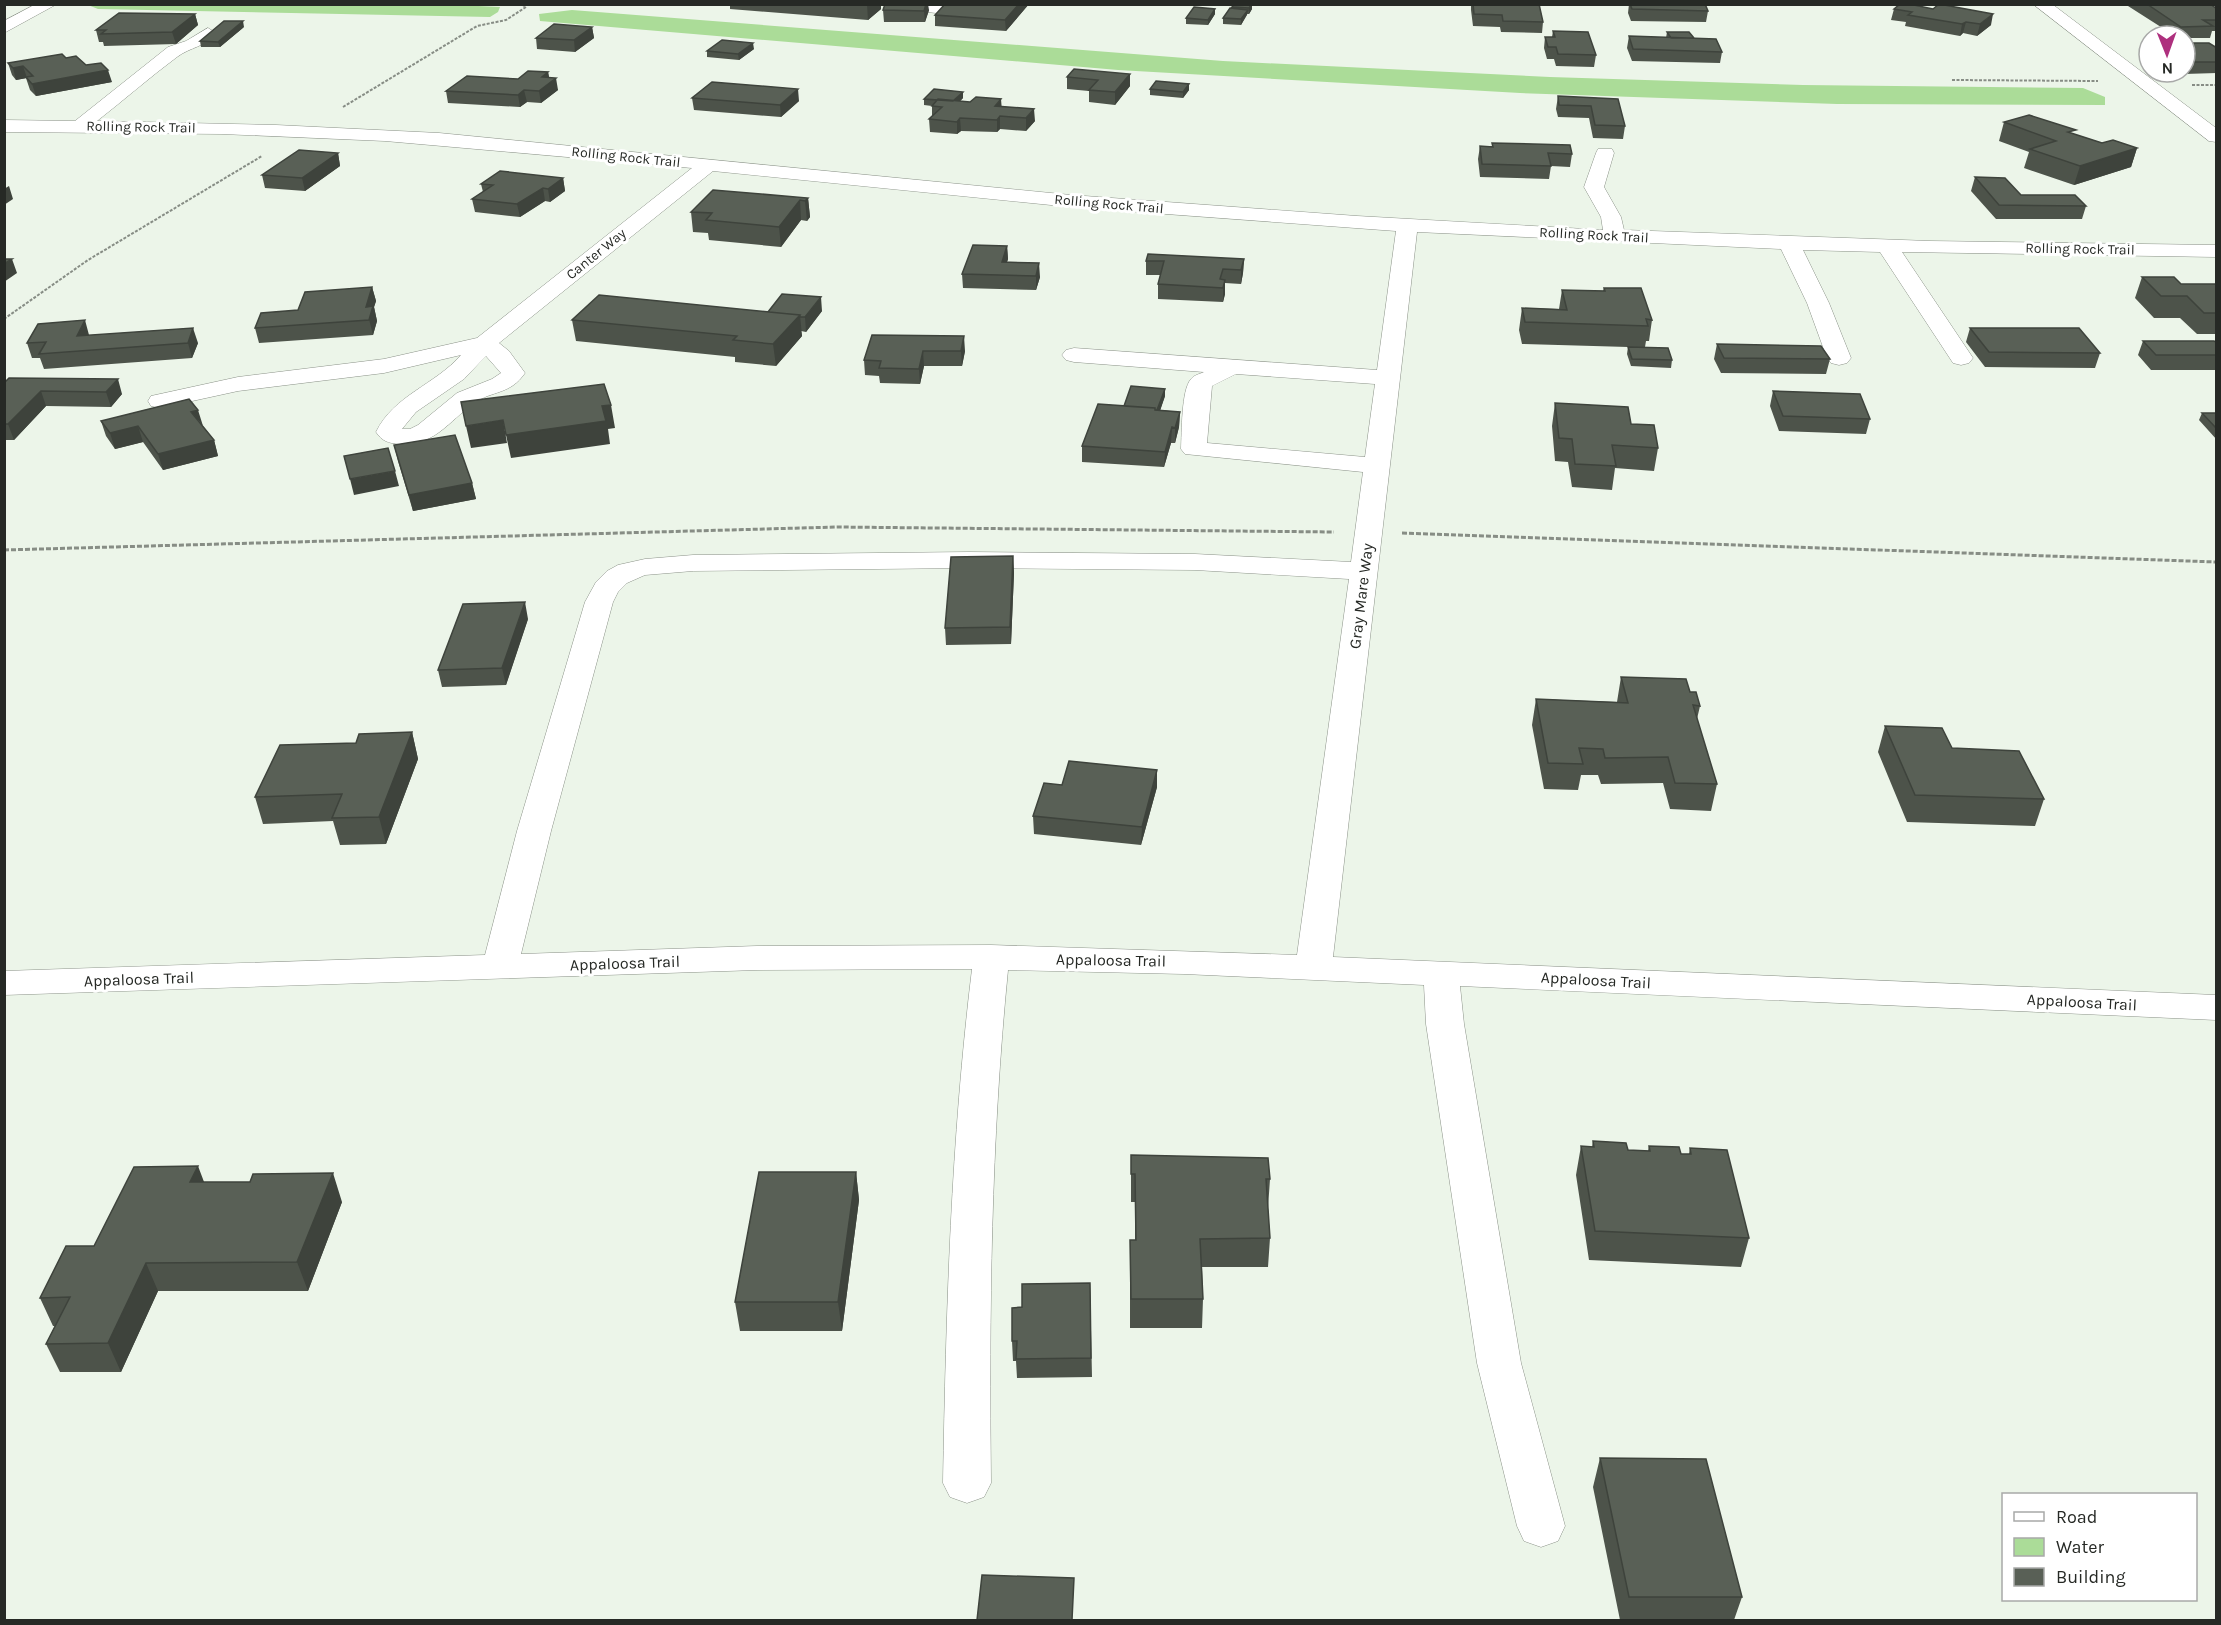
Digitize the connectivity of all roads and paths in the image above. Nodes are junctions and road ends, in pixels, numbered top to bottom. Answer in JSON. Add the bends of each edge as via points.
{"nodes":[{"id":1,"x":49,"y":4,"type":"edge"},
{"id":2,"x":895,"y":4,"type":"edge"},
{"id":3,"x":952,"y":4,"type":"edge"},
{"id":4,"x":2041,"y":4,"type":"edge"},
{"id":5,"x":4,"y":28,"type":"edge"},
{"id":6,"x":208,"y":33,"type":"edge"},
{"id":7,"x":2137,"y":77,"type":"edge"},
{"id":8,"x":1952,"y":80,"type":"dead end"},
{"id":9,"x":2137,"y":82,"type":"edge"},
{"id":10,"x":2147,"y":84,"type":"edge"},
{"id":11,"x":4,"y":126,"type":"edge"},
{"id":12,"x":80,"y":126,"type":"junction"},
{"id":13,"x":2217,"y":137,"type":"edge"},
{"id":14,"x":1605,"y":153,"type":"dead end"},
{"id":15,"x":708,"y":165,"type":"junction"},
{"id":16,"x":1407,"y":226,"type":"junction"},
{"id":17,"x":1615,"y":236,"type":"junction"},
{"id":18,"x":1789,"y":243,"type":"junction"},
{"id":19,"x":1887,"y":246,"type":"junction"},
{"id":20,"x":2217,"y":251,"type":"edge"},
{"id":21,"x":485,"y":343,"type":"junction"},
{"id":22,"x":1074,"y":355,"type":"dead end"},
{"id":23,"x":1839,"y":358,"type":"dead end"},
{"id":24,"x":1961,"y":358,"type":"dead end"},
{"id":25,"x":1232,"y":367,"type":"junction"},
{"id":26,"x":1388,"y":378,"type":"junction"},
{"id":27,"x":160,"y":401,"type":"dead end"},
{"id":28,"x":1377,"y":466,"type":"junction"},
{"id":29,"x":1364,"y":571,"type":"junction"},
{"id":30,"x":991,"y":957,"type":"junction"},
{"id":31,"x":500,"y":967,"type":"junction"},
{"id":32,"x":1314,"y":967,"type":"junction"},
{"id":33,"x":1441,"y":973,"type":"junction"},
{"id":34,"x":4,"y":983,"type":"edge"},
{"id":35,"x":2217,"y":1008,"type":"edge"},
{"id":36,"x":967,"y":1484,"type":"dead end"},
{"id":37,"x":1541,"y":1526,"type":"dead end"}],
"edges":[{"from":1,"to":5,"type":"street"},
{"from":2,"to":3,"type":"street","via":[[947,9]]},
{"from":4,"to":7,"type":"street"},
{"from":6,"to":12,"type":"street","via":[[192,45],[174,51]]},
{"from":8,"to":9,"type":"path"},
{"from":10,"to":13,"type":"street"},
{"from":11,"to":12,"type":"street","name":"Rolling Rock Trail"},
{"from":12,"to":15,"type":"street","name":"Rolling Rock Trail","via":[[380,135]]},
{"from":14,"to":17,"type":"street","via":[[1594,188],[1611,217]]},
{"from":15,"to":16,"type":"street","name":"Rolling Rock Trail","via":[[1072,201]]},
{"from":15,"to":21,"type":"street","name":"Canter Way"},
{"from":16,"to":17,"type":"street","name":"Rolling Rock Trail"},
{"from":16,"to":26,"type":"street","name":"Gray Mare Way"},
{"from":17,"to":18,"type":"street","name":"Rolling Rock Trail"},
{"from":18,"to":19,"type":"street","name":"Rolling Rock Trail"},
{"from":18,"to":23,"type":"street"},
{"from":19,"to":20,"type":"street","name":"Rolling Rock Trail"},
{"from":19,"to":24,"type":"street"},
{"from":21,"to":21,"type":"street","name":"Canter Way","via":[[501,356],[513,373],[511,378],[471,394],[417,435],[392,436],[388,432],[399,414],[457,374]]},
{"from":21,"to":27,"type":"street","via":[[384,366],[238,384]]},
{"from":22,"to":25,"type":"street"},
{"from":25,"to":26,"type":"street"},
{"from":25,"to":28,"type":"street","via":[[1201,382],[1194,449]]},
{"from":26,"to":28,"type":"street","name":"Gray Mare Way"},
{"from":28,"to":29,"type":"street","name":"Gray Mare Way"},
{"from":29,"to":31,"type":"street","via":[[1195,562],[981,560],[693,563],[628,571],[606,588],[599,602]]},
{"from":29,"to":32,"type":"street","name":"Gray Mare Way"},
{"from":30,"to":31,"type":"street","name":"Appaloosa Trail","via":[[757,958]]},
{"from":30,"to":32,"type":"street","name":"Appaloosa Trail"},
{"from":30,"to":36,"type":"street","via":[[975,1158],[967,1348]]},
{"from":31,"to":34,"type":"street","name":"Appaloosa Trail"},
{"from":32,"to":33,"type":"street","name":"Appaloosa Trail"},
{"from":33,"to":35,"type":"street","name":"Appaloosa Trail"},
{"from":33,"to":37,"type":"street","via":[[1445,1024],[1499,1363]]}]}
